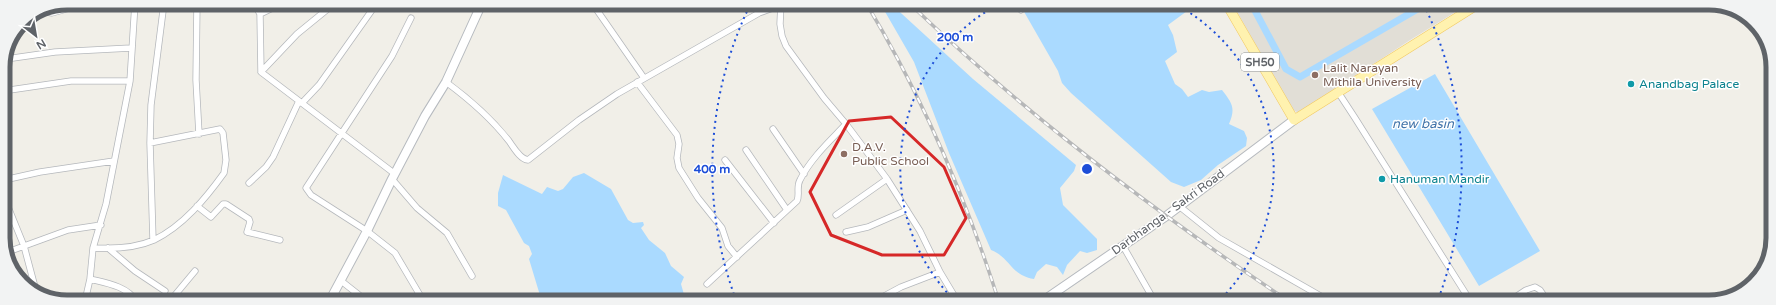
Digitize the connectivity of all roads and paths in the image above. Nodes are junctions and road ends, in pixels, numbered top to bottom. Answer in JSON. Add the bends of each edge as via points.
{"nodes":[{"id":1,"x":134,"y":10,"type":"edge"},
{"id":2,"x":163,"y":10,"type":"edge"},
{"id":3,"x":197,"y":10,"type":"edge"},
{"id":4,"x":258,"y":10,"type":"edge"},
{"id":5,"x":268,"y":10,"type":"edge"},
{"id":6,"x":326,"y":10,"type":"edge"},
{"id":7,"x":372,"y":10,"type":"edge"},
{"id":8,"x":479,"y":10,"type":"edge"},
{"id":9,"x":597,"y":10,"type":"edge"},
{"id":10,"x":768,"y":10,"type":"edge"},
{"id":11,"x":781,"y":10,"type":"edge"},
{"id":12,"x":1230,"y":10,"type":"edge"},
{"id":13,"x":1470,"y":10,"type":"edge"},
{"id":14,"x":61,"y":11,"type":"edge"},
{"id":15,"x":50,"y":13,"type":"edge"},
{"id":16,"x":260,"y":14,"type":"junction"},
{"id":17,"x":411,"y":18,"type":"dead end"},
{"id":18,"x":131,"y":48,"type":"junction"},
{"id":19,"x":11,"y":59,"type":"edge"},
{"id":20,"x":261,"y":72,"type":"junction"},
{"id":21,"x":644,"y":78,"type":"junction"},
{"id":22,"x":130,"y":81,"type":"junction"},
{"id":23,"x":446,"y":82,"type":"junction"},
{"id":24,"x":637,"y":82,"type":"junction"},
{"id":25,"x":10,"y":90,"type":"edge"},
{"id":26,"x":1338,"y":92,"type":"junction"},
{"id":27,"x":301,"y":102,"type":"junction"},
{"id":28,"x":1294,"y":120,"type":"junction"},
{"id":29,"x":846,"y":124,"type":"junction"},
{"id":30,"x":773,"y":129,"type":"dead end"},
{"id":31,"x":343,"y":132,"type":"junction"},
{"id":32,"x":199,"y":134,"type":"junction"},
{"id":33,"x":150,"y":143,"type":"junction"},
{"id":34,"x":746,"y":150,"type":"dead end"},
{"id":35,"x":725,"y":160,"type":"dead end"},
{"id":36,"x":114,"y":161,"type":"junction"},
{"id":37,"x":804,"y":174,"type":"junction"},
{"id":38,"x":393,"y":176,"type":"junction"},
{"id":39,"x":10,"y":179,"type":"edge"},
{"id":40,"x":887,"y":179,"type":"junction"},
{"id":41,"x":249,"y":183,"type":"dead end"},
{"id":42,"x":197,"y":206,"type":"junction"},
{"id":43,"x":1178,"y":206,"type":"junction"},
{"id":44,"x":787,"y":210,"type":"junction"},
{"id":45,"x":907,"y":210,"type":"junction"},
{"id":46,"x":10,"y":212,"type":"edge"},
{"id":47,"x":836,"y":215,"type":"dead end"},
{"id":48,"x":774,"y":223,"type":"junction"},
{"id":49,"x":101,"y":225,"type":"junction"},
{"id":50,"x":367,"y":231,"type":"junction"},
{"id":51,"x":846,"y":232,"type":"dead end"},
{"id":52,"x":153,"y":240,"type":"junction"},
{"id":53,"x":280,"y":240,"type":"dead end"},
{"id":54,"x":24,"y":246,"type":"junction"},
{"id":55,"x":1123,"y":246,"type":"junction"},
{"id":56,"x":94,"y":248,"type":"junction"},
{"id":57,"x":108,"y":248,"type":"junction"},
{"id":58,"x":11,"y":251,"type":"edge"},
{"id":59,"x":737,"y":257,"type":"junction"},
{"id":60,"x":195,"y":271,"type":"dead end"},
{"id":61,"x":940,"y":272,"type":"junction"},
{"id":62,"x":472,"y":276,"type":"dead end"},
{"id":63,"x":90,"y":279,"type":"junction"},
{"id":64,"x":340,"y":280,"type":"junction"},
{"id":65,"x":34,"y":284,"type":"edge"},
{"id":66,"x":707,"y":284,"type":"dead end"},
{"id":67,"x":166,"y":291,"type":"dead end"},
{"id":68,"x":86,"y":295,"type":"edge"},
{"id":69,"x":130,"y":295,"type":"edge"},
{"id":70,"x":176,"y":295,"type":"edge"},
{"id":71,"x":332,"y":295,"type":"edge"},
{"id":72,"x":359,"y":295,"type":"edge"},
{"id":73,"x":420,"y":295,"type":"edge"},
{"id":74,"x":886,"y":295,"type":"edge"},
{"id":75,"x":954,"y":295,"type":"edge"},
{"id":76,"x":1051,"y":295,"type":"edge"},
{"id":77,"x":1151,"y":295,"type":"edge"},
{"id":78,"x":1319,"y":295,"type":"edge"},
{"id":79,"x":1467,"y":295,"type":"edge"},
{"id":80,"x":1518,"y":295,"type":"edge"},
{"id":81,"x":1543,"y":295,"type":"edge"}],
"edges":[{"from":1,"to":18,"type":"street"},
{"from":2,"to":33,"type":"street","via":[[151,105]]},
{"from":3,"to":32,"type":"street","via":[[196,80]]},
{"from":4,"to":16,"type":"street"},
{"from":5,"to":16,"type":"street"},
{"from":6,"to":20,"type":"street","via":[[296,34]]},
{"from":7,"to":27,"type":"street","via":[[319,85]]},
{"from":8,"to":23,"type":"main road"},
{"from":9,"to":21,"type":"street"},
{"from":10,"to":21,"type":"street"},
{"from":11,"to":29,"type":"street","via":[[780,24],[786,46]]},
{"from":12,"to":28,"type":"main road","number":"SH50"},
{"from":13,"to":26,"type":"main road"},
{"from":14,"to":15,"type":"street"},
{"from":16,"to":20,"type":"street"},
{"from":17,"to":31,"type":"street","via":[[392,56]]},
{"from":18,"to":19,"type":"street","via":[[55,52]]},
{"from":18,"to":22,"type":"street"},
{"from":20,"to":27,"type":"street"},
{"from":21,"to":24,"type":"street"},
{"from":22,"to":25,"type":"street","via":[[71,81]]},
{"from":22,"to":36,"type":"street"},
{"from":23,"to":24,"type":"street","via":[[472,101],[526,160],[532,159],[579,120]]},
{"from":23,"to":38,"type":"main road"},
{"from":24,"to":59,"type":"street","via":[[677,135],[679,168],[698,198],[722,228],[728,246]]},
{"from":26,"to":28,"type":"main road"},
{"from":26,"to":79,"type":"street"},
{"from":27,"to":31,"type":"street"},
{"from":27,"to":41,"type":"street","via":[[270,163]]},
{"from":28,"to":43,"type":"main road","name":"Darbhanga - Sakri Road"},
{"from":29,"to":37,"type":"street","via":[[823,147]]},
{"from":29,"to":40,"type":"street"},
{"from":30,"to":37,"type":"street"},
{"from":31,"to":38,"type":"street"},
{"from":31,"to":50,"type":"street","via":[[306,188],[311,195]]},
{"from":32,"to":33,"type":"street"},
{"from":32,"to":42,"type":"street","via":[[221,130],[226,167]]},
{"from":33,"to":52,"type":"street"},
{"from":34,"to":44,"type":"street"},
{"from":35,"to":48,"type":"street"},
{"from":36,"to":39,"type":"street"},
{"from":36,"to":49,"type":"street"},
{"from":37,"to":44,"type":"street","via":[[798,185],[798,198]]},
{"from":38,"to":50,"type":"main road"},
{"from":38,"to":62,"type":"street","via":[[417,208],[447,233]]},
{"from":40,"to":45,"type":"street"},
{"from":40,"to":47,"type":"street"},
{"from":42,"to":52,"type":"street","via":[[170,230]]},
{"from":42,"to":53,"type":"street","via":[[211,217],[226,204],[249,219],[247,232]]},
{"from":43,"to":55,"type":"main road","name":"Darbhanga - Sakri Road"},
{"from":43,"to":78,"type":"street","via":[[1219,238]]},
{"from":44,"to":48,"type":"street"},
{"from":45,"to":51,"type":"street","via":[[868,227]]},
{"from":45,"to":61,"type":"street"},
{"from":46,"to":54,"type":"street"},
{"from":48,"to":59,"type":"street"},
{"from":49,"to":54,"type":"street","via":[[68,230]]},
{"from":49,"to":56,"type":"street"},
{"from":50,"to":64,"type":"main road"},
{"from":50,"to":73,"type":"street","via":[[395,254]]},
{"from":52,"to":57,"type":"street","via":[[131,246]]},
{"from":54,"to":58,"type":"street"},
{"from":54,"to":65,"type":"street"},
{"from":55,"to":76,"type":"main road","name":"Darbhanga - Sakri Road"},
{"from":55,"to":77,"type":"street"},
{"from":56,"to":57,"type":"street"},
{"from":56,"to":63,"type":"street"},
{"from":57,"to":67,"type":"street","via":[[135,271]]},
{"from":59,"to":66,"type":"street"},
{"from":60,"to":70,"type":"street"},
{"from":61,"to":74,"type":"street"},
{"from":61,"to":75,"type":"street"},
{"from":63,"to":68,"type":"street"},
{"from":63,"to":69,"type":"street","via":[[118,287]]},
{"from":64,"to":71,"type":"main road"},
{"from":64,"to":72,"type":"street"},
{"from":80,"to":81,"type":"street","via":[[1535,287]]}]}
